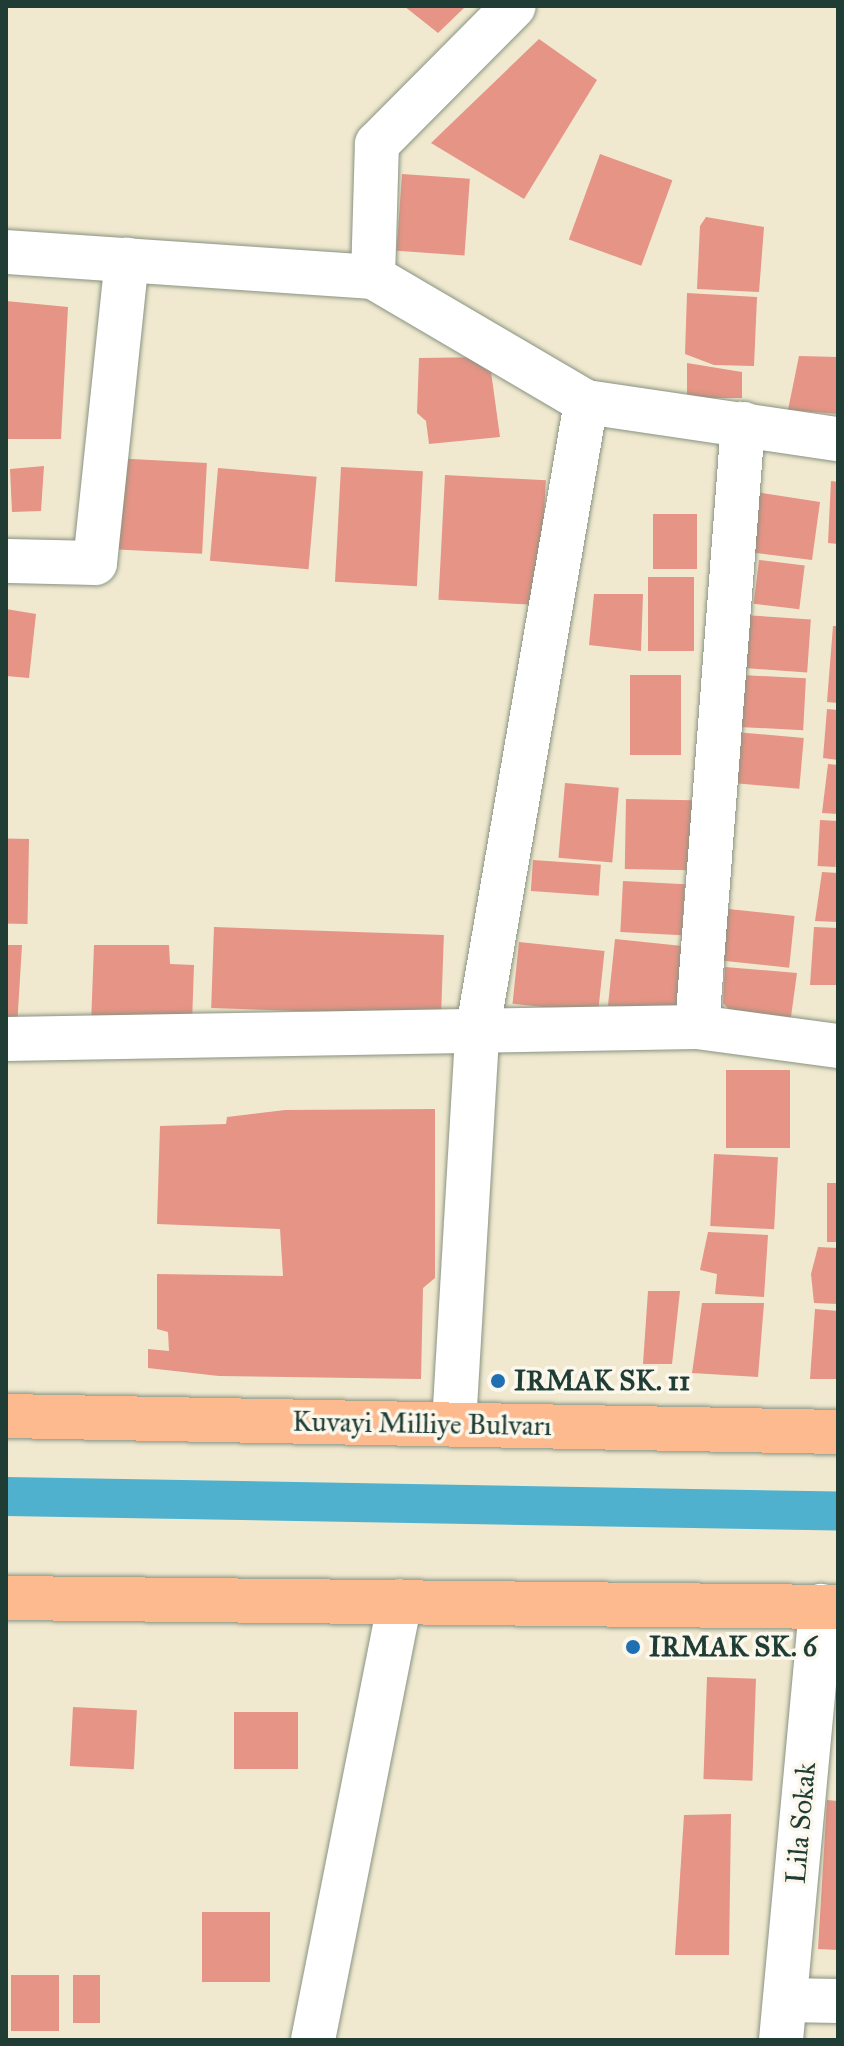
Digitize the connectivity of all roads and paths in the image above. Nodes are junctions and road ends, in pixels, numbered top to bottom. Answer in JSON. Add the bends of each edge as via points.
{"nodes":[{"id":1,"x":514,"y":6,"type":"edge"},
{"id":2,"x":6,"y":252,"type":"edge"},
{"id":3,"x":127,"y":260,"type":"junction"},
{"id":4,"x":373,"y":277,"type":"junction"},
{"id":5,"x":586,"y":402,"type":"junction"},
{"id":6,"x":743,"y":424,"type":"junction"},
{"id":7,"x":838,"y":439,"type":"edge"},
{"id":8,"x":6,"y":561,"type":"edge"},
{"id":9,"x":697,"y":1027,"type":"junction"},
{"id":10,"x":477,"y":1034,"type":"junction"},
{"id":11,"x":6,"y":1039,"type":"edge"},
{"id":12,"x":838,"y":1046,"type":"edge"},
{"id":13,"x":6,"y":1416,"type":"edge"},
{"id":14,"x":454,"y":1424,"type":"junction"},
{"id":15,"x":838,"y":1432,"type":"edge"},
{"id":16,"x":6,"y":1598,"type":"edge"},
{"id":17,"x":400,"y":1602,"type":"junction"},
{"id":18,"x":830,"y":1606,"type":"edge"},
{"id":19,"x":838,"y":2001,"type":"edge"},
{"id":20,"x":783,"y":2020,"type":"edge"},
{"id":21,"x":313,"y":2040,"type":"edge"}],
"edges":[{"from":1,"to":4,"type":"street","via":[[377,144]]},
{"from":2,"to":3,"type":"street"},
{"from":3,"to":4,"type":"street"},
{"from":3,"to":8,"type":"street","via":[[95,563]]},
{"from":4,"to":5,"type":"street"},
{"from":5,"to":6,"type":"street"},
{"from":5,"to":10,"type":"street"},
{"from":6,"to":7,"type":"street"},
{"from":6,"to":9,"type":"street"},
{"from":9,"to":10,"type":"street"},
{"from":9,"to":12,"type":"street"},
{"from":10,"to":11,"type":"street"},
{"from":10,"to":14,"type":"street"},
{"from":13,"to":14,"type":"main road","name":"Kuvayi Milliye Bulvarı"},
{"from":14,"to":15,"type":"main road","name":"Kuvayi Milliye Bulvarı"},
{"from":16,"to":17,"type":"main road"},
{"from":17,"to":18,"type":"main road"},
{"from":17,"to":21,"type":"street"},
{"from":18,"to":20,"type":"street","name":"Lila Sokak"},
{"from":19,"to":20,"type":"street"}]}
